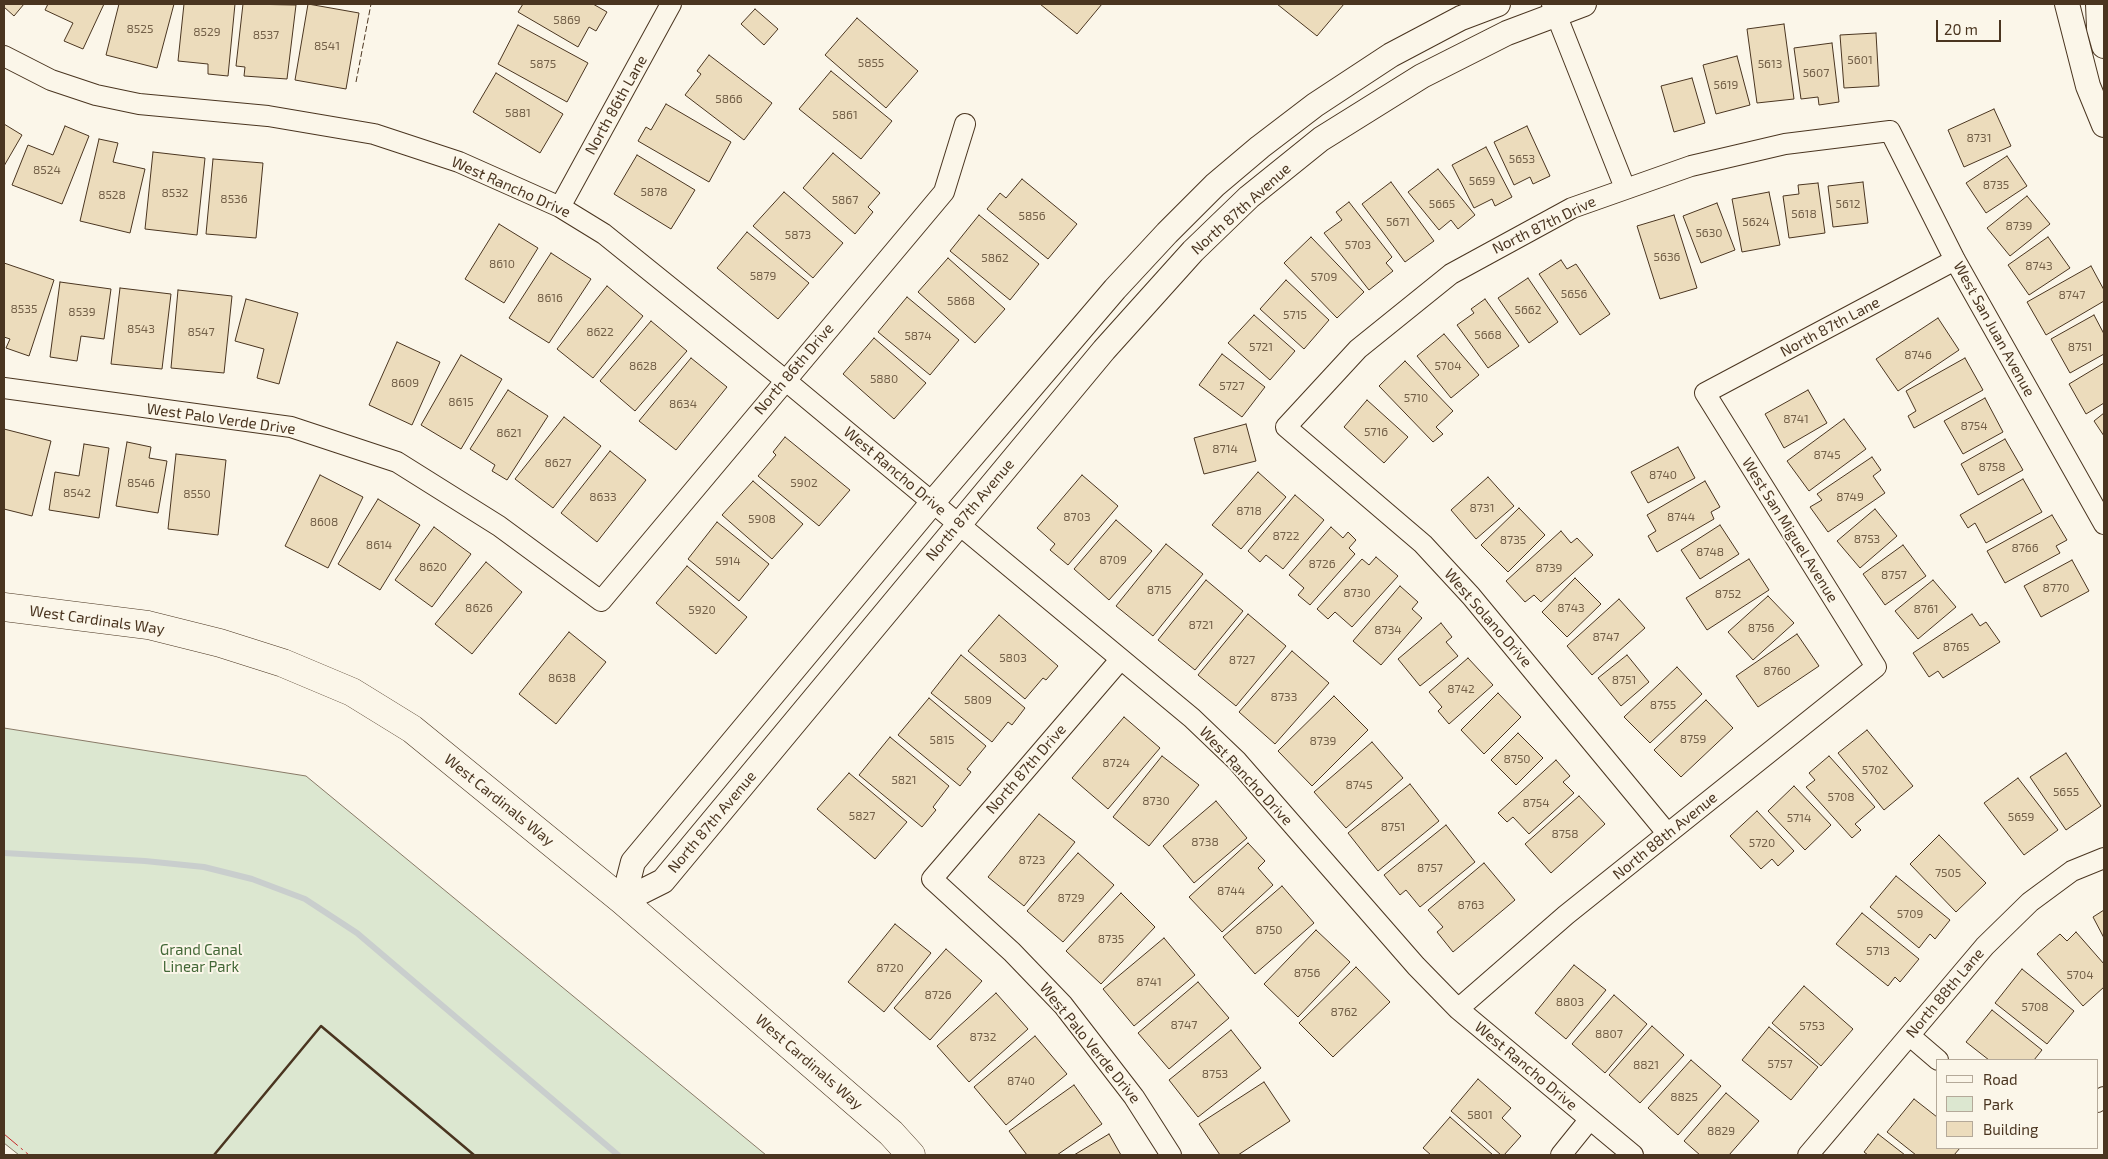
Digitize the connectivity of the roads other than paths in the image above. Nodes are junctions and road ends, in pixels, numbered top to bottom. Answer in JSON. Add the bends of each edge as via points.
{"nodes":[{"id":1,"x":671,"y":4,"type":"edge"},
{"id":2,"x":1498,"y":4,"type":"edge"},
{"id":3,"x":1584,"y":4,"type":"edge"},
{"id":4,"x":2067,"y":4,"type":"edge"},
{"id":5,"x":2098,"y":4,"type":"edge"},
{"id":6,"x":1554,"y":9,"type":"edge"},
{"id":7,"x":2104,"y":46,"type":"edge"},
{"id":8,"x":4,"y":56,"type":"edge"},
{"id":9,"x":965,"y":124,"type":"dead end"},
{"id":10,"x":2104,"y":125,"type":"edge"},
{"id":11,"x":1890,"y":131,"type":"joint"},
{"id":12,"x":1624,"y":188,"type":"junction"},
{"id":13,"x":560,"y":207,"type":"junction"},
{"id":14,"x":1955,"y":260,"type":"junction"},
{"id":15,"x":785,"y":380,"type":"junction"},
{"id":16,"x":4,"y":388,"type":"edge"},
{"id":17,"x":1705,"y":393,"type":"joint"},
{"id":18,"x":1286,"y":427,"type":"joint"},
{"id":19,"x":933,"y":502,"type":"junction"},
{"id":20,"x":958,"y":524,"type":"junction"},
{"id":21,"x":2104,"y":524,"type":"edge"},
{"id":22,"x":601,"y":601,"type":"joint"},
{"id":23,"x":4,"y":608,"type":"edge"},
{"id":24,"x":1120,"y":660,"type":"junction"},
{"id":25,"x":1876,"y":667,"type":"joint"},
{"id":26,"x":1668,"y":833,"type":"junction"},
{"id":27,"x":2104,"y":858,"type":"edge"},
{"id":28,"x":932,"y":879,"type":"joint"},
{"id":29,"x":622,"y":900,"type":"junction"},
{"id":30,"x":1458,"y":1009,"type":"junction"},
{"id":31,"x":1910,"y":1036,"type":"junction"},
{"id":32,"x":1937,"y":1059,"type":"edge"},
{"id":33,"x":1590,"y":1120,"type":"junction"},
{"id":34,"x":911,"y":1155,"type":"edge"},
{"id":35,"x":1172,"y":1155,"type":"edge"},
{"id":36,"x":1561,"y":1155,"type":"edge"},
{"id":37,"x":1633,"y":1155,"type":"edge"},
{"id":38,"x":1808,"y":1155,"type":"edge"}],
"edges":[{"from":1,"to":13,"type":"street","name":"North 86th Lane"},
{"from":2,"to":19,"type":"street","via":[[1461,18],[1392,55],[1315,106],[1215,185],[1115,289]]},
{"from":3,"to":6,"type":"street","name":"North 87th Avenue"},
{"from":4,"to":10,"type":"street","via":[[2088,86]]},
{"from":5,"to":7,"type":"street"},
{"from":6,"to":12,"type":"street"},
{"from":6,"to":20,"type":"street","name":"North 87th Avenue","via":[[1422,76],[1321,139],[1249,197],[1186,258],[1104,350]]},
{"from":8,"to":13,"type":"street","name":"West Rancho Drive","via":[[51,80],[96,95],[139,104],[268,116],[374,134],[459,162]]},
{"from":9,"to":15,"type":"street","name":"North 86th Drive","via":[[944,192]]},
{"from":11,"to":12,"type":"street","name":"North 87th Drive","via":[[1785,144],[1691,166]]},
{"from":11,"to":14,"type":"street","name":"West San Juan Avenue"},
{"from":12,"to":18,"type":"street","name":"North 87th Drive","via":[[1572,208],[1451,274],[1358,349]]},
{"from":13,"to":15,"type":"street","name":"West Rancho Drive","via":[[604,234]]},
{"from":14,"to":17,"type":"street","name":"North 87th Lane"},
{"from":14,"to":21,"type":"street","name":"West San Juan Avenue"},
{"from":15,"to":19,"type":"street","name":"West Rancho Drive"},
{"from":15,"to":22,"type":"street","name":"North 86th Drive"},
{"from":16,"to":22,"type":"street","name":"West Palo Verde Drive","via":[[292,427],[397,462],[499,526]]},
{"from":17,"to":25,"type":"street","name":"West San Miguel Avenue"},
{"from":18,"to":26,"type":"street","name":"West Solano Drive","via":[[1423,544],[1471,596]]},
{"from":19,"to":20,"type":"street","name":"West Rancho Drive"},
{"from":19,"to":29,"type":"street","via":[[633,862]]},
{"from":20,"to":24,"type":"street","name":"West Rancho Drive"},
{"from":20,"to":29,"type":"street","name":"North 87th Avenue","via":[[663,882]]},
{"from":23,"to":29,"type":"main road","name":"West Cardinals Way","via":[[148,624],[220,642],[283,663],[352,692],[412,729]]},
{"from":24,"to":28,"type":"street","name":"North 87th Drive"},
{"from":24,"to":30,"type":"street","name":"West Rancho Drive","via":[[1192,718],[1237,761],[1416,966]]},
{"from":25,"to":26,"type":"street","name":"North 88th Avenue"},
{"from":26,"to":30,"type":"street","name":"North 88th Avenue","via":[[1558,921]]},
{"from":27,"to":31,"type":"street","name":"North 88th Lane","via":[[2072,871],[2030,902],[1985,946]]},
{"from":28,"to":35,"type":"street","name":"West Palo Verde Drive","via":[[1012,952],[1063,1005],[1134,1097]]},
{"from":29,"to":34,"type":"main road","name":"West Cardinals Way","via":[[891,1133]]},
{"from":30,"to":33,"type":"street","name":"West Rancho Drive"},
{"from":31,"to":32,"type":"street"},
{"from":31,"to":38,"type":"street","name":"North 88th Lane"},
{"from":33,"to":36,"type":"street"},
{"from":33,"to":37,"type":"street","name":"West Rancho Drive"}]}
